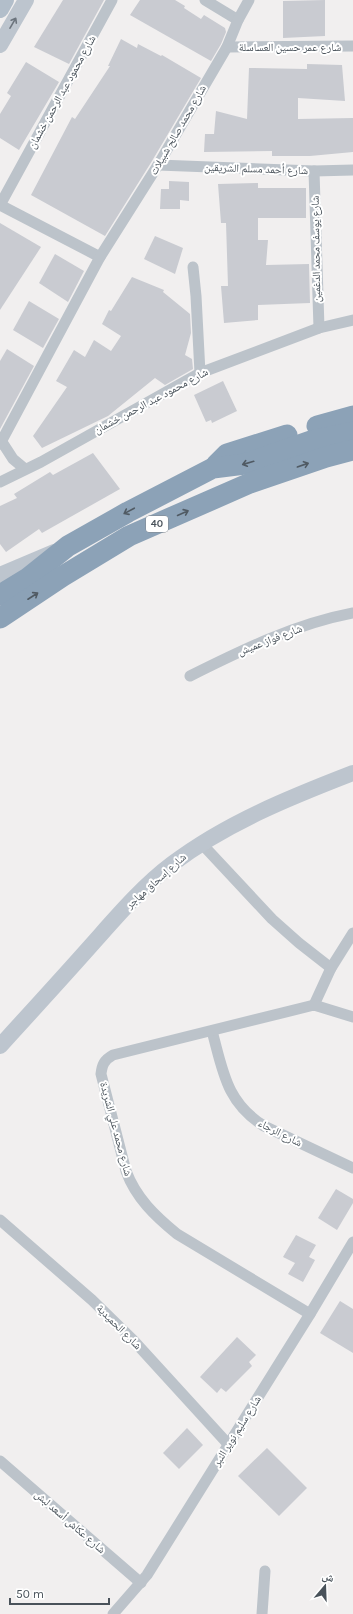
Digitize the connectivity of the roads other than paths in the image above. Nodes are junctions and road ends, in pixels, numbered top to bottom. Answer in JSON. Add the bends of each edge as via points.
{"nodes":[{"id":1,"x":5,"y":0,"type":"edge"},
{"id":2,"x":26,"y":0,"type":"edge"},
{"id":3,"x":112,"y":0,"type":"edge"},
{"id":4,"x":205,"y":0,"type":"edge"},
{"id":5,"x":249,"y":0,"type":"edge"},
{"id":6,"x":0,"y":9,"type":"edge"},
{"id":7,"x":238,"y":20,"type":"junction"},
{"id":8,"x":0,"y":45,"type":"edge"},
{"id":9,"x":353,"y":46,"type":"edge"},
{"id":10,"x":227,"y":47,"type":"junction"},
{"id":11,"x":158,"y":165,"type":"junction"},
{"id":12,"x":353,"y":170,"type":"edge"},
{"id":13,"x":314,"y":171,"type":"junction"},
{"id":14,"x":0,"y":205,"type":"edge"},
{"id":15,"x":100,"y":257,"type":"junction"},
{"id":16,"x":193,"y":267,"type":"dead end"},
{"id":17,"x":353,"y":320,"type":"edge"},
{"id":18,"x":319,"y":328,"type":"junction"},
{"id":19,"x":200,"y":373,"type":"junction"},
{"id":20,"x":353,"y":416,"type":"edge"},
{"id":21,"x":353,"y":432,"type":"edge"},
{"id":22,"x":1,"y":443,"type":"edge"},
{"id":23,"x":353,"y":450,"type":"edge"},
{"id":24,"x":213,"y":468,"type":"junction"},
{"id":25,"x":25,"y":469,"type":"junction"},
{"id":26,"x":0,"y":482,"type":"edge"},
{"id":27,"x":68,"y":546,"type":"junction"},
{"id":28,"x":0,"y":575,"type":"edge"},
{"id":29,"x":0,"y":595,"type":"edge"},
{"id":30,"x":353,"y":613,"type":"edge"},
{"id":31,"x":0,"y":618,"type":"edge"},
{"id":32,"x":190,"y":676,"type":"dead end"},
{"id":33,"x":353,"y":772,"type":"edge"},
{"id":34,"x":201,"y":843,"type":"junction"},
{"id":35,"x":353,"y":934,"type":"edge"},
{"id":36,"x":331,"y":968,"type":"junction"},
{"id":37,"x":314,"y":1005,"type":"junction"},
{"id":38,"x":353,"y":1017,"type":"edge"},
{"id":39,"x":212,"y":1031,"type":"junction"},
{"id":40,"x":0,"y":1046,"type":"edge"},
{"id":41,"x":353,"y":1168,"type":"edge"},
{"id":42,"x":0,"y":1220,"type":"edge"},
{"id":43,"x":353,"y":1242,"type":"edge"},
{"id":44,"x":310,"y":1314,"type":"junction"},
{"id":45,"x":228,"y":1444,"type":"junction"},
{"id":46,"x":0,"y":1461,"type":"edge"},
{"id":47,"x":264,"y":1571,"type":"dead end"},
{"id":48,"x":141,"y":1583,"type":"junction"},
{"id":49,"x":112,"y":1614,"type":"edge"},
{"id":50,"x":262,"y":1614,"type":"edge"}],
"edges":[{"from":1,"to":6,"type":"main road"},
{"from":8,"to":2,"type":"street","one_way":true},
{"from":3,"to":14,"type":"street","name":"شارع محمود عبد الرحمن خشمان"},
{"from":4,"to":7,"type":"street"},
{"from":5,"to":7,"type":"street","name":"شارع محمد صالح شبيلات"},
{"from":7,"to":10,"type":"street","name":"شارع محمد صالح شبيلات"},
{"from":9,"to":10,"type":"street","name":"شارع عمر حسين العساسلة"},
{"from":10,"to":11,"type":"street","name":"شارع محمد صالح شبيلات"},
{"from":11,"to":13,"type":"street","name":"شارع أحمد مسلم الشريقين"},
{"from":11,"to":15,"type":"street","name":"شارع محمد صالح شبيلات"},
{"from":12,"to":13,"type":"street","name":"شارع أحمد مسلم الشريقين"},
{"from":13,"to":18,"type":"street","name":"شارع يوسف محمد الدغمين"},
{"from":14,"to":15,"type":"street"},
{"from":15,"to":22,"type":"street","name":"شارع محمد صالح شبيلات"},
{"from":16,"to":19,"type":"street"},
{"from":17,"to":18,"type":"street","name":"شارع محمود عبد الرحمن خشمان"},
{"from":18,"to":19,"type":"street","name":"شارع محمود عبد الرحمن خشمان"},
{"from":19,"to":25,"type":"street","name":"شارع محمود عبد الرحمن خشمان"},
{"from":20,"to":24,"type":"highway","via":[[227,454]]},
{"from":21,"to":24,"type":"highway","number":"40","one_way":true,"via":[[311,441],[245,464]]},
{"from":22,"to":25,"type":"street","name":"شارع محمد صالح شبيلات","via":[[13,459]]},
{"from":31,"to":23,"type":"highway","number":"40","one_way":true,"via":[[129,536],[250,483]]},
{"from":24,"to":27,"type":"highway","number":"40","one_way":true},
{"from":25,"to":26,"type":"street","name":"شارع محمود عبد الرحمن خشمان"},
{"from":27,"to":28,"type":"street"},
{"from":27,"to":29,"type":"highway","number":"40","via":[[28,578]]},
{"from":30,"to":32,"type":"street","name":"شارع فواز عميش","via":[[303,627],[246,648]]},
{"from":33,"to":34,"type":"street","name":"شارع إسحاق مهاجر","via":[[252,816]]},
{"from":34,"to":36,"type":"street","via":[[272,919]]},
{"from":34,"to":40,"type":"street","name":"شارع إسحاق مهاجر","via":[[171,864],[129,903]]},
{"from":35,"to":36,"type":"street"},
{"from":36,"to":37,"type":"street"},
{"from":37,"to":38,"type":"street"},
{"from":37,"to":39,"type":"street","name":"شارع محمد علي الشريدة"},
{"from":39,"to":41,"type":"street","name":"شارع الرجاء","via":[[230,1091],[252,1118]]},
{"from":39,"to":44,"type":"street","name":"شارع محمد علي الشريدة","via":[[113,1055],[103,1062],[101,1074],[126,1171],[131,1184],[144,1203],[177,1234]]},
{"from":42,"to":45,"type":"street","name":"شارع الحميدية","via":[[92,1300],[134,1341]]},
{"from":43,"to":44,"type":"street","name":"شارع سليم نوير النبر"},
{"from":44,"to":45,"type":"street","name":"شارع سليم نوير النبر"},
{"from":45,"to":48,"type":"street","name":"شارع سليم نوير النبر"},
{"from":46,"to":48,"type":"street","name":"شارع عكاش أسعد لبش"},
{"from":47,"to":50,"type":"street"},
{"from":48,"to":49,"type":"street","name":"شارع سليم نوير النبر"}]}
